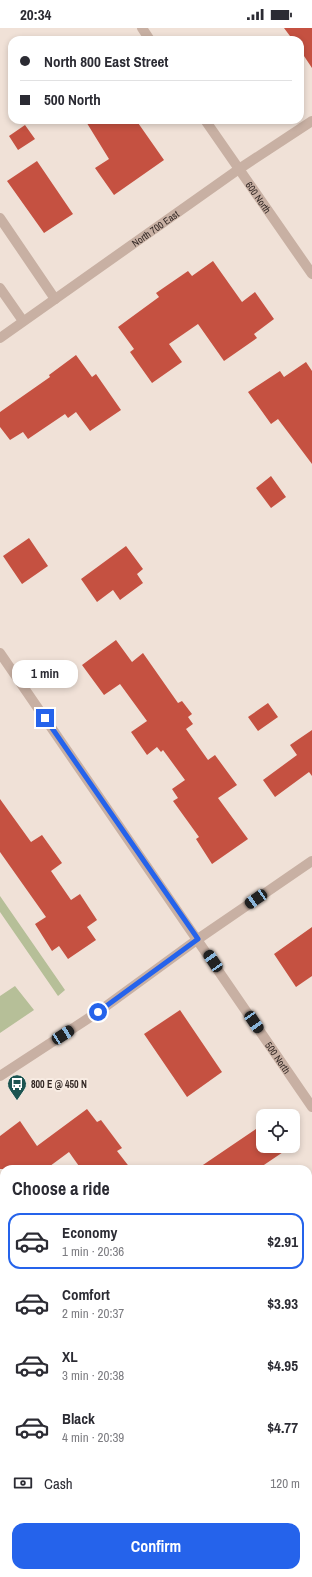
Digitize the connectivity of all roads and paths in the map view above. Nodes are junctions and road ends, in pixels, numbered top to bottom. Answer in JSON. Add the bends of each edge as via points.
{"nodes":[{"id":1,"x":312,"y":121,"type":"edge"},
{"id":2,"x":209,"y":124,"type":"edge"},
{"id":3,"x":239,"y":169,"type":"junction"},
{"id":4,"x":0,"y":218,"type":"edge"},
{"id":5,"x":312,"y":274,"type":"edge"},
{"id":6,"x":0,"y":288,"type":"edge"},
{"id":7,"x":54,"y":299,"type":"junction"},
{"id":8,"x":23,"y":321,"type":"junction"},
{"id":9,"x":0,"y":338,"type":"edge"},
{"id":10,"x":0,"y":653,"type":"edge"},
{"id":11,"x":312,"y":861,"type":"edge"},
{"id":12,"x":198,"y":939,"type":"junction"},
{"id":13,"x":0,"y":1076,"type":"edge"},
{"id":14,"x":312,"y":1107,"type":"edge"}],
"edges":[{"from":1,"to":3,"type":"street","name":"North 700 East"},
{"from":2,"to":3,"type":"street","name":"600 North"},
{"from":3,"to":5,"type":"street","name":"600 North"},
{"from":3,"to":7,"type":"street","name":"North 700 East"},
{"from":4,"to":7,"type":"street"},
{"from":6,"to":8,"type":"street"},
{"from":7,"to":8,"type":"street","name":"North 700 East"},
{"from":8,"to":9,"type":"street","name":"North 700 East"},
{"from":10,"to":12,"type":"street","name":"500 North"},
{"from":11,"to":12,"type":"street"},
{"from":12,"to":13,"type":"street","via":[[98,1012]]},
{"from":12,"to":14,"type":"street","name":"500 North"}]}
